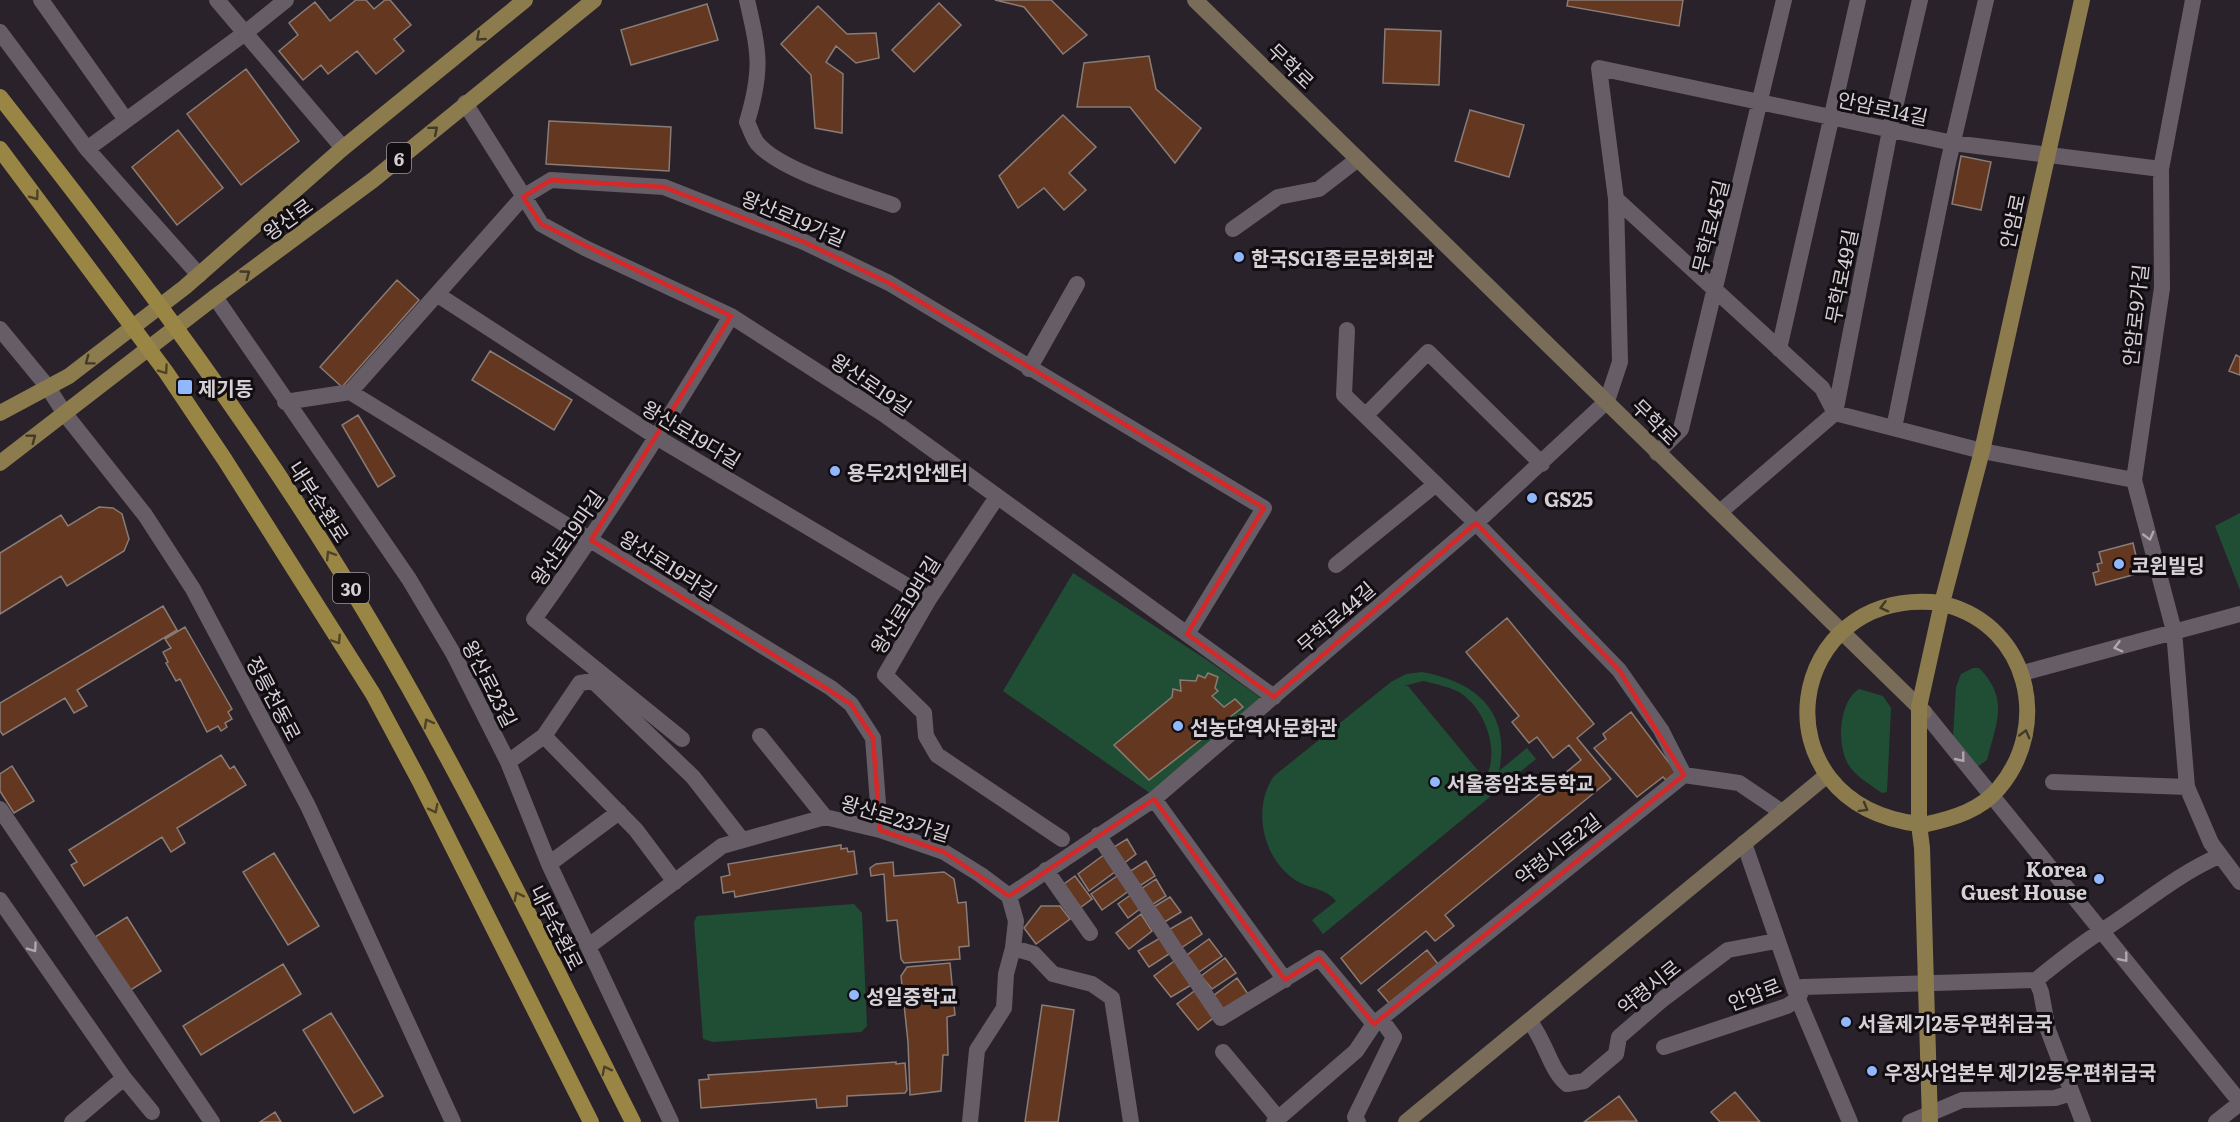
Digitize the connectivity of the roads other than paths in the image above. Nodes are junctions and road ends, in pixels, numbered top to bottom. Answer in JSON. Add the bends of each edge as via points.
{"nodes":[{"id":1,"x":41,"y":0,"type":"edge"},
{"id":2,"x":217,"y":0,"type":"edge"},
{"id":3,"x":286,"y":0,"type":"edge"},
{"id":4,"x":525,"y":0,"type":"edge"},
{"id":5,"x":594,"y":0,"type":"edge"},
{"id":6,"x":747,"y":0,"type":"edge"},
{"id":7,"x":1195,"y":0,"type":"edge"},
{"id":8,"x":1784,"y":0,"type":"edge"},
{"id":9,"x":1858,"y":0,"type":"edge"},
{"id":10,"x":1920,"y":0,"type":"edge"},
{"id":11,"x":1986,"y":0,"type":"edge"},
{"id":12,"x":2082,"y":0,"type":"edge"},
{"id":13,"x":2193,"y":0,"type":"edge"},
{"id":14,"x":0,"y":32,"type":"edge"},
{"id":15,"x":245,"y":33,"type":"junction"},
{"id":16,"x":0,"y":97,"type":"edge"},
{"id":17,"x":465,"y":103,"type":"junction"},
{"id":18,"x":1761,"y":103,"type":"junction"},
{"id":19,"x":1833,"y":118,"type":"junction"},
{"id":20,"x":126,"y":120,"type":"junction"},
{"id":21,"x":1890,"y":130,"type":"junction"},
{"id":22,"x":1953,"y":143,"type":"junction"},
{"id":23,"x":87,"y":148,"type":"junction"},
{"id":24,"x":343,"y":148,"type":"junction"},
{"id":25,"x":0,"y":149,"type":"edge"},
{"id":26,"x":2047,"y":155,"type":"junction"},
{"id":27,"x":1359,"y":159,"type":"junction"},
{"id":28,"x":2161,"y":170,"type":"junction"},
{"id":29,"x":523,"y":196,"type":"junction"},
{"id":30,"x":1616,"y":199,"type":"junction"},
{"id":31,"x":893,"y":205,"type":"dead end"},
{"id":32,"x":1233,"y":229,"type":"dead end"},
{"id":33,"x":198,"y":275,"type":"junction"},
{"id":34,"x":1077,"y":284,"type":"dead end"},
{"id":35,"x":1715,"y":289,"type":"junction"},
{"id":36,"x":438,"y":295,"type":"junction"},
{"id":37,"x":215,"y":297,"type":"junction"},
{"id":38,"x":731,"y":316,"type":"junction"},
{"id":39,"x":0,"y":329,"type":"edge"},
{"id":40,"x":1347,"y":330,"type":"dead end"},
{"id":41,"x":1779,"y":349,"type":"junction"},
{"id":42,"x":1029,"y":369,"type":"junction"},
{"id":43,"x":47,"y":386,"type":"junction"},
{"id":44,"x":350,"y":392,"type":"junction"},
{"id":45,"x":1607,"y":401,"type":"junction"},
{"id":46,"x":285,"y":402,"type":"junction"},
{"id":47,"x":0,"y":413,"type":"edge"},
{"id":48,"x":1835,"y":413,"type":"junction"},
{"id":49,"x":65,"y":414,"type":"junction"},
{"id":50,"x":1366,"y":415,"type":"junction"},
{"id":51,"x":1894,"y":428,"type":"junction"},
{"id":52,"x":658,"y":438,"type":"junction"},
{"id":53,"x":1982,"y":451,"type":"junction"},
{"id":54,"x":1657,"y":453,"type":"junction"},
{"id":55,"x":0,"y":463,"type":"edge"},
{"id":56,"x":1542,"y":464,"type":"junction"},
{"id":57,"x":2134,"y":480,"type":"junction"},
{"id":58,"x":1436,"y":484,"type":"junction"},
{"id":59,"x":997,"y":497,"type":"junction"},
{"id":60,"x":1720,"y":512,"type":"junction"},
{"id":61,"x":1476,"y":523,"type":"junction"},
{"id":62,"x":591,"y":540,"type":"junction"},
{"id":63,"x":1336,"y":565,"type":"dead end"},
{"id":64,"x":929,"y":599,"type":"junction"},
{"id":65,"x":1944,"y":604,"type":"junction"},
{"id":66,"x":2240,"y":614,"type":"edge"},
{"id":67,"x":1841,"y":631,"type":"junction"},
{"id":68,"x":2174,"y":632,"type":"junction"},
{"id":69,"x":1187,"y":634,"type":"junction"},
{"id":70,"x":2022,"y":673,"type":"junction"},
{"id":71,"x":1274,"y":697,"type":"junction"},
{"id":72,"x":1922,"y":710,"type":"junction"},
{"id":73,"x":544,"y":736,"type":"junction"},
{"id":74,"x":760,"y":736,"type":"dead end"},
{"id":75,"x":682,"y":739,"type":"dead end"},
{"id":76,"x":508,"y":762,"type":"junction"},
{"id":77,"x":1684,"y":775,"type":"junction"},
{"id":78,"x":1826,"y":776,"type":"junction"},
{"id":79,"x":2053,"y":782,"type":"dead end"},
{"id":80,"x":2187,"y":787,"type":"junction"},
{"id":81,"x":1991,"y":795,"type":"junction"},
{"id":82,"x":1154,"y":799,"type":"junction"},
{"id":83,"x":0,"y":809,"type":"edge"},
{"id":84,"x":619,"y":812,"type":"junction"},
{"id":85,"x":1782,"y":812,"type":"junction"},
{"id":86,"x":825,"y":817,"type":"junction"},
{"id":87,"x":1923,"y":824,"type":"junction"},
{"id":88,"x":880,"y":830,"type":"junction"},
{"id":89,"x":1098,"y":835,"type":"junction"},
{"id":90,"x":1062,"y":838,"type":"dead end"},
{"id":91,"x":742,"y":840,"type":"junction"},
{"id":92,"x":1744,"y":843,"type":"junction"},
{"id":93,"x":2219,"y":856,"type":"junction"},
{"id":94,"x":549,"y":864,"type":"junction"},
{"id":95,"x":1046,"y":870,"type":"junction"},
{"id":96,"x":675,"y":882,"type":"junction"},
{"id":97,"x":2240,"y":882,"type":"edge"},
{"id":98,"x":1009,"y":896,"type":"junction"},
{"id":99,"x":0,"y":900,"type":"edge"},
{"id":100,"x":2102,"y":931,"type":"junction"},
{"id":101,"x":1090,"y":933,"type":"dead end"},
{"id":102,"x":1776,"y":941,"type":"junction"},
{"id":103,"x":589,"y":946,"type":"junction"},
{"id":104,"x":1013,"y":948,"type":"junction"},
{"id":105,"x":1285,"y":980,"type":"junction"},
{"id":106,"x":2036,"y":980,"type":"junction"},
{"id":107,"x":1927,"y":984,"type":"junction"},
{"id":108,"x":1798,"y":999,"type":"junction"},
{"id":109,"x":1378,"y":1021,"type":"junction"},
{"id":110,"x":1530,"y":1022,"type":"junction"},
{"id":111,"x":1664,"y":1047,"type":"dead end"},
{"id":112,"x":1223,"y":1052,"type":"dead end"},
{"id":113,"x":124,"y":1078,"type":"junction"},
{"id":114,"x":2071,"y":1093,"type":"junction"},
{"id":115,"x":2240,"y":1102,"type":"edge"},
{"id":116,"x":152,"y":1112,"type":"dead end"},
{"id":117,"x":1930,"y":1119,"type":"edge"},
{"id":118,"x":1276,"y":1120,"type":"edge"},
{"id":119,"x":72,"y":1122,"type":"edge"},
{"id":120,"x":212,"y":1122,"type":"edge"},
{"id":121,"x":453,"y":1122,"type":"edge"},
{"id":122,"x":591,"y":1122,"type":"edge"},
{"id":123,"x":633,"y":1122,"type":"edge"},
{"id":124,"x":671,"y":1122,"type":"edge"},
{"id":125,"x":970,"y":1122,"type":"edge"},
{"id":126,"x":1131,"y":1122,"type":"edge"},
{"id":127,"x":1358,"y":1122,"type":"edge"},
{"id":128,"x":1407,"y":1122,"type":"edge"},
{"id":129,"x":1851,"y":1122,"type":"edge"},
{"id":130,"x":1910,"y":1122,"type":"edge"},
{"id":131,"x":2083,"y":1122,"type":"edge"},
{"id":132,"x":2216,"y":1122,"type":"edge"}],
"edges":[{"from":1,"to":20,"type":"street"},
{"from":2,"to":15,"type":"street"},
{"from":3,"to":15,"type":"street"},
{"from":4,"to":24,"type":"main road","name":"왕산로","number":"6","one_way":true},
{"from":5,"to":17,"type":"main road","name":"왕산로","number":"6"},
{"from":6,"to":31,"type":"street","via":[[759,54],[757,90],[747,122],[757,143],[816,178]]},
{"from":7,"to":27,"type":"main road","name":"무학로"},
{"from":8,"to":18,"type":"street","name":"무학로45길"},
{"from":9,"to":19,"type":"street"},
{"from":10,"to":21,"type":"street","name":"무학로49길"},
{"from":11,"to":22,"type":"street"},
{"from":12,"to":26,"type":"main road","name":"안암로"},
{"from":13,"to":28,"type":"street","name":"안암로9가길"},
{"from":14,"to":23,"type":"street"},
{"from":15,"to":20,"type":"street"},
{"from":15,"to":24,"type":"street"},
{"from":123,"to":16,"type":"highway","name":"내부순환로","number":"30","one_way":true,"via":[[456,773],[312,526],[233,406],[112,240]]},
{"from":17,"to":29,"type":"street","name":"왕산로19길"},
{"from":37,"to":17,"type":"main road","name":"왕산로","number":"6","one_way":true,"via":[[374,180]]},
{"from":18,"to":19,"type":"street","name":"안암로14길"},
{"from":18,"to":30,"type":"street","name":"안암로14길","via":[[1599,68]]},
{"from":18,"to":35,"type":"street","name":"무학로45길"},
{"from":19,"to":21,"type":"street","name":"안암로14길"},
{"from":19,"to":41,"type":"street"},
{"from":20,"to":23,"type":"street"},
{"from":21,"to":22,"type":"street","name":"안암로14길"},
{"from":21,"to":48,"type":"street","name":"무학로49길"},
{"from":22,"to":26,"type":"street","name":"안암로14길"},
{"from":22,"to":51,"type":"street"},
{"from":23,"to":33,"type":"street"},
{"from":24,"to":33,"type":"main road","name":"왕산로","number":"6"},
{"from":25,"to":122,"type":"highway","number":"30","one_way":true,"via":[[166,372],[373,694]]},
{"from":26,"to":28,"type":"street","name":"안암로14길"},
{"from":26,"to":53,"type":"main road","name":"안암로"},
{"from":27,"to":32,"type":"street","via":[[1319,189],[1278,197]]},
{"from":27,"to":45,"type":"main road","name":"무학로"},
{"from":28,"to":57,"type":"street","name":"안암로9가길","via":[[2162,288]]},
{"from":29,"to":36,"type":"street","name":"왕산로19가길"},
{"from":29,"to":38,"type":"street","name":"왕산로19길","via":[[541,224]]},
{"from":29,"to":42,"type":"street","name":"왕산로19가길","via":[[551,180],[664,187],[804,242],[889,283]]},
{"from":30,"to":35,"type":"street"},
{"from":30,"to":45,"type":"street","via":[[1620,362]]},
{"from":33,"to":43,"type":"main road","name":"왕산로","number":"6","one_way":true,"via":[[69,376]]},
{"from":34,"to":42,"type":"street"},
{"from":35,"to":41,"type":"street"},
{"from":35,"to":54,"type":"street","name":"무학로45길","via":[[1681,429]]},
{"from":36,"to":44,"type":"street","name":"왕산로19가길"},
{"from":36,"to":52,"type":"street","name":"왕산로19다길"},
{"from":37,"to":46,"type":"street","name":"왕산로23길"},
{"from":37,"to":49,"type":"main road","name":"왕산로","number":"6"},
{"from":38,"to":52,"type":"street","name":"왕산로19마길"},
{"from":38,"to":59,"type":"street","name":"왕산로19길","via":[[885,416]]},
{"from":39,"to":43,"type":"street","name":"정릉천동로"},
{"from":40,"to":50,"type":"street","via":[[1344,395]]},
{"from":41,"to":48,"type":"street","via":[[1822,388]]},
{"from":42,"to":69,"type":"street","name":"왕산로19가길","via":[[1264,508]]},
{"from":43,"to":47,"type":"main road","name":"왕산로","number":"6"},
{"from":43,"to":49,"type":"street","name":"정릉천동로"},
{"from":44,"to":46,"type":"street"},
{"from":44,"to":62,"type":"street","name":"왕산로19라길"},
{"from":45,"to":54,"type":"main road","name":"무학로"},
{"from":45,"to":56,"type":"street","name":"무학로44길"},
{"from":46,"to":76,"type":"street","name":"왕산로23길","via":[[409,579],[453,653]]},
{"from":48,"to":51,"type":"street"},
{"from":48,"to":60,"type":"street"},
{"from":55,"to":49,"type":"main road","name":"왕산로","number":"6","one_way":true},
{"from":49,"to":121,"type":"street","name":"정릉천동로","via":[[145,515],[199,599],[309,806]]},
{"from":50,"to":56,"type":"street","via":[[1428,352]]},
{"from":50,"to":58,"type":"street"},
{"from":51,"to":53,"type":"street"},
{"from":52,"to":62,"type":"street","name":"왕산로19마길"},
{"from":52,"to":64,"type":"street","name":"왕산로19다길"},
{"from":53,"to":57,"type":"street"},
{"from":53,"to":65,"type":"main road","name":"안암로"},
{"from":54,"to":60,"type":"main road","name":"무학로"},
{"from":56,"to":61,"type":"street","name":"무학로44길"},
{"from":57,"to":68,"type":"street","name":"안암로9가길","one_way":true},
{"from":58,"to":61,"type":"street"},
{"from":58,"to":63,"type":"street"},
{"from":59,"to":64,"type":"street","name":"왕산로19바길"},
{"from":59,"to":69,"type":"street","name":"왕산로19길"},
{"from":60,"to":67,"type":"main road","name":"무학로"},
{"from":61,"to":71,"type":"street","name":"무학로44길"},
{"from":61,"to":77,"type":"street","via":[[1619,670],[1661,730]]},
{"from":62,"to":75,"type":"street","name":"왕산로19마길","via":[[534,619]]},
{"from":62,"to":88,"type":"street","name":"왕산로19라길","via":[[851,704],[873,738]]},
{"from":64,"to":90,"type":"street","name":"왕산로19바길","via":[[885,675],[924,713],[926,736],[937,755]]},
{"from":65,"to":67,"type":"main road","one_way":true,"via":[[1908,601],[1875,609]]},
{"from":65,"to":70,"type":"main road","via":[[1989,626],[2008,645]]},
{"from":65,"to":72,"type":"main road","name":"안암로"},
{"from":66,"to":68,"type":"street"},
{"from":67,"to":72,"type":"main road","name":"무학로"},
{"from":67,"to":78,"type":"main road","via":[[1816,667],[1806,709],[1809,738]]},
{"from":68,"to":70,"type":"street","one_way":true},
{"from":68,"to":80,"type":"street","name":"안암로9가길"},
{"from":69,"to":71,"type":"street","name":"왕산로19길"},
{"from":81,"to":70,"type":"main road","one_way":true,"via":[[2017,762],[2029,716]]},
{"from":71,"to":82,"type":"street","name":"무학로44길"},
{"from":72,"to":81,"type":"street","one_way":true},
{"from":72,"to":87,"type":"main road","name":"안암로"},
{"from":73,"to":76,"type":"street"},
{"from":73,"to":84,"type":"street"},
{"from":73,"to":91,"type":"street","via":[[580,683],[593,681],[693,777]]},
{"from":74,"to":86,"type":"street","name":"왕산로23가길"},
{"from":76,"to":94,"type":"street","name":"왕산로23길"},
{"from":77,"to":85,"type":"street","via":[[1739,783]]},
{"from":77,"to":109,"type":"street","name":"약령시로2길"},
{"from":78,"to":85,"type":"main road"},
{"from":78,"to":87,"type":"main road","one_way":true,"via":[[1842,795],[1864,810],[1881,818]]},
{"from":79,"to":80,"type":"street"},
{"from":80,"to":93,"type":"street","name":"안암로9가길"},
{"from":81,"to":87,"type":"main road","via":[[1970,811]]},
{"from":81,"to":100,"type":"street"},
{"from":82,"to":89,"type":"street","name":"무학로44길"},
{"from":82,"to":105,"type":"street"},
{"from":83,"to":120,"type":"street"},
{"from":84,"to":94,"type":"street"},
{"from":84,"to":96,"type":"street"},
{"from":85,"to":92,"type":"main road"},
{"from":86,"to":88,"type":"street","name":"왕산로23가길"},
{"from":86,"to":91,"type":"street","name":"왕산로23가길"},
{"from":87,"to":107,"type":"main road","name":"안암로"},
{"from":88,"to":98,"type":"street","name":"왕산로23가길","via":[[944,852]]},
{"from":89,"to":95,"type":"street","name":"무학로44길"},
{"from":89,"to":105,"type":"street","via":[[1221,1018]]},
{"from":91,"to":96,"type":"street","name":"왕산로23가길","via":[[722,846]]},
{"from":92,"to":102,"type":"street"},
{"from":92,"to":110,"type":"main road"},
{"from":93,"to":97,"type":"street","name":"안암로9가길"},
{"from":93,"to":100,"type":"street","via":[[2166,885]]},
{"from":94,"to":103,"type":"street","name":"왕산로23길"},
{"from":95,"to":98,"type":"street","name":"무학로44길"},
{"from":95,"to":101,"type":"street"},
{"from":96,"to":103,"type":"street","name":"왕산로23가길"},
{"from":98,"to":104,"type":"street","via":[[1016,921]]},
{"from":99,"to":113,"type":"street","one_way":true},
{"from":100,"to":106,"type":"street"},
{"from":100,"to":115,"type":"street","one_way":true},
{"from":102,"to":108,"type":"street"},
{"from":102,"to":110,"type":"street","name":"약령시로","via":[[1728,950],[1619,1037],[1616,1054],[1584,1081],[1567,1084],[1556,1075],[1542,1037]]},
{"from":103,"to":124,"type":"street","name":"왕산로23길"},
{"from":104,"to":125,"type":"street","via":[[1006,974],[1004,1008],[977,1050]]},
{"from":104,"to":126,"type":"street","via":[[1034,954],[1053,974],[1092,984],[1112,998]]},
{"from":105,"to":109,"type":"street","via":[[1319,958]]},
{"from":106,"to":107,"type":"street","name":"안암로"},
{"from":106,"to":114,"type":"street","via":[[2048,1030]]},
{"from":107,"to":108,"type":"street","name":"안암로","via":[[1803,987]]},
{"from":107,"to":117,"type":"main road","name":"안암로"},
{"from":108,"to":111,"type":"street","name":"안암로"},
{"from":108,"to":129,"type":"street"},
{"from":109,"to":118,"type":"street","name":"약령시로2길","via":[[1356,1051]]},
{"from":109,"to":127,"type":"street","via":[[1394,1037],[1355,1117]]},
{"from":110,"to":128,"type":"main road"},
{"from":112,"to":118,"type":"street","name":"약령시로2길"},
{"from":113,"to":116,"type":"street"},
{"from":113,"to":119,"type":"street"},
{"from":114,"to":117,"type":"street","via":[[2055,1098],[1962,1100]]},
{"from":114,"to":131,"type":"street"},
{"from":115,"to":132,"type":"street"},
{"from":117,"to":130,"type":"street"}]}
